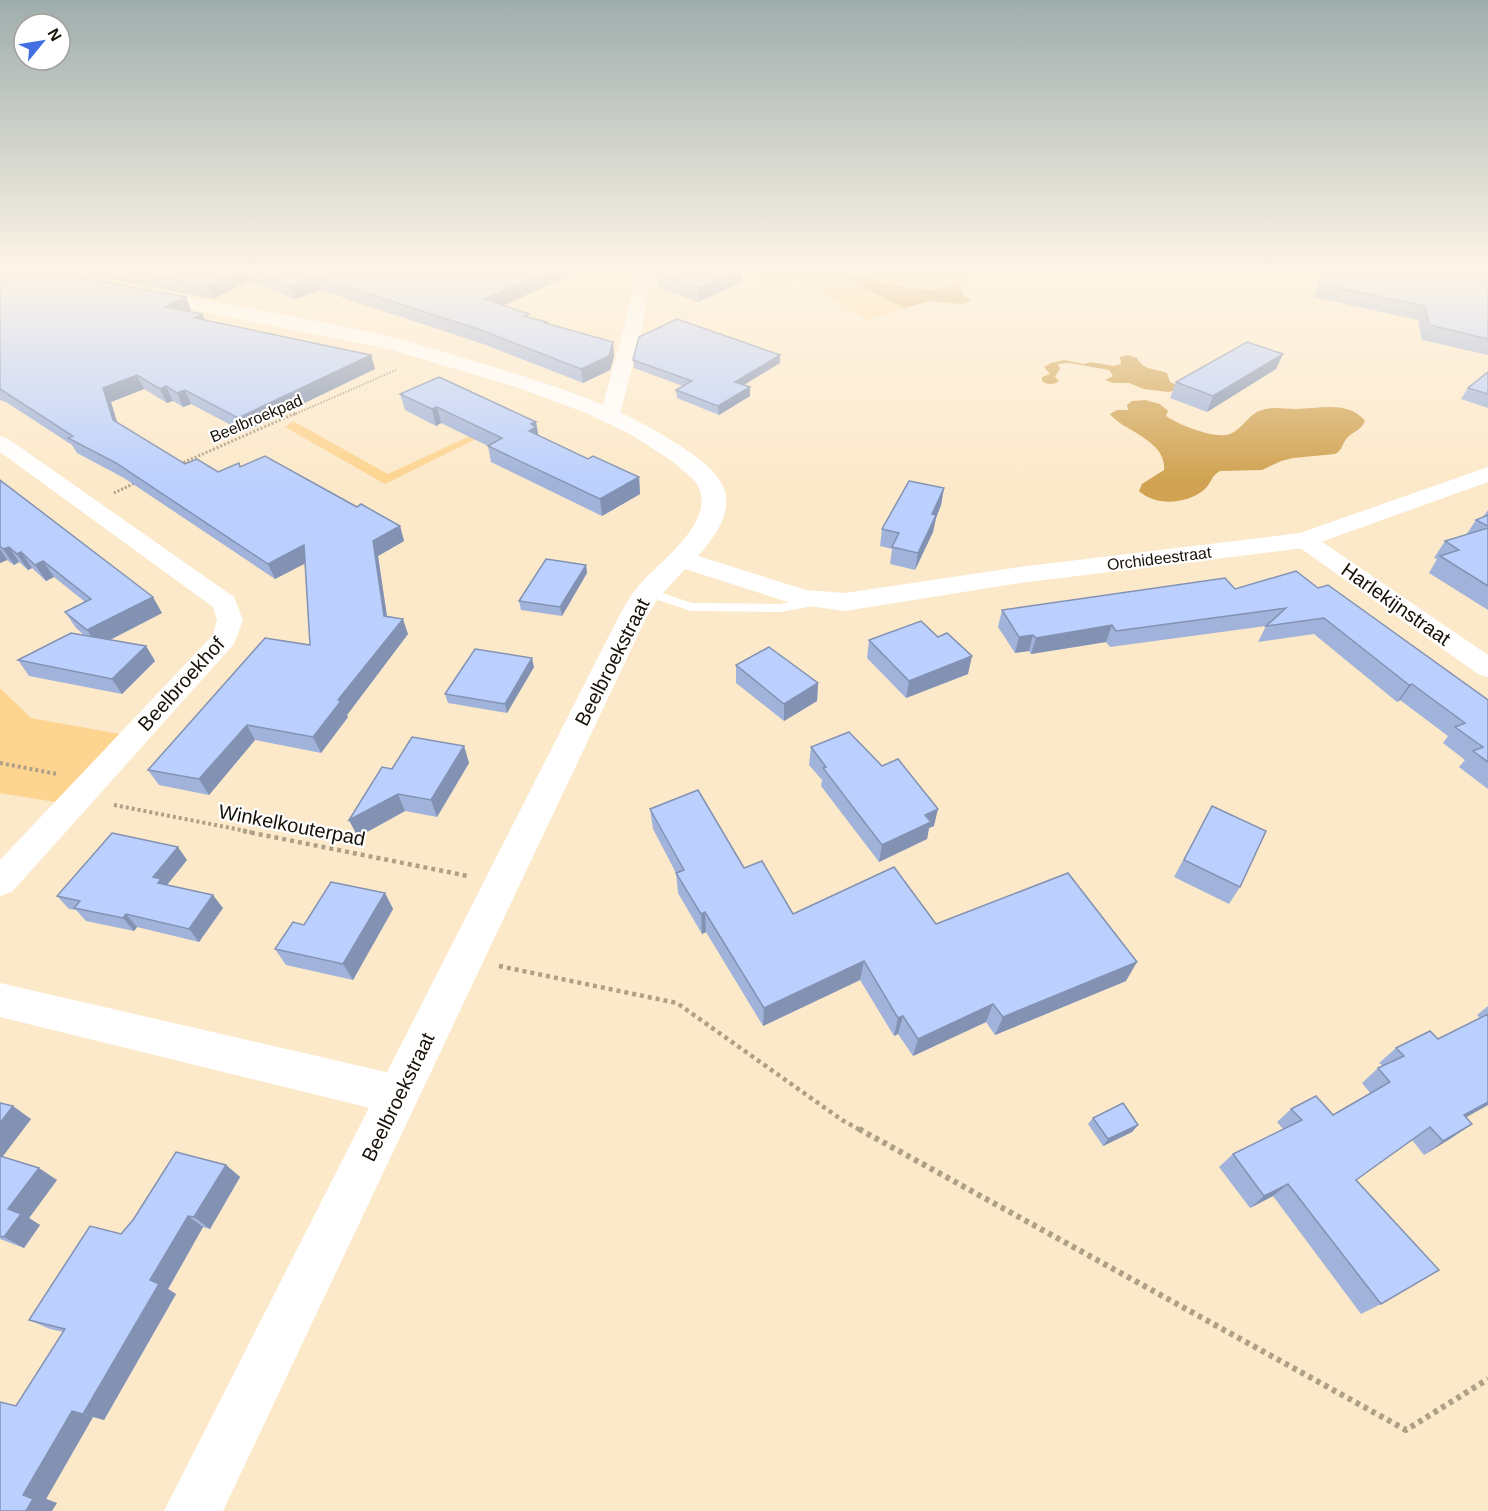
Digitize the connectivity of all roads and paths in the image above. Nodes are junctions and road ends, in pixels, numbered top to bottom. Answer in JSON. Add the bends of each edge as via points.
{"nodes":[{"id":1,"x":374,"y":341,"type":"edge"},
{"id":2,"x":630,"y":341,"type":"edge"},
{"id":3,"x":433,"y":354,"type":"junction"},
{"id":4,"x":610,"y":415,"type":"junction"},
{"id":5,"x":0,"y":442,"type":"edge"},
{"id":6,"x":177,"y":465,"type":"edge"},
{"id":7,"x":1488,"y":474,"type":"edge"},
{"id":8,"x":145,"y":479,"type":"edge"},
{"id":9,"x":88,"y":504,"type":"junction"},
{"id":10,"x":1304,"y":540,"type":"junction"},
{"id":11,"x":680,"y":559,"type":"junction"},
{"id":12,"x":647,"y":592,"type":"junction"},
{"id":13,"x":820,"y":601,"type":"junction"},
{"id":14,"x":1488,"y":668,"type":"edge"},
{"id":15,"x":0,"y":763,"type":"edge"},
{"id":16,"x":85,"y":790,"type":"junction"},
{"id":17,"x":0,"y":882,"type":"edge"},
{"id":18,"x":501,"y":883,"type":"junction"},
{"id":19,"x":467,"y":957,"type":"junction"},
{"id":20,"x":0,"y":1000,"type":"edge"},
{"id":21,"x":399,"y":1095,"type":"junction"},
{"id":22,"x":1488,"y":1379,"type":"edge"},
{"id":23,"x":193,"y":1511,"type":"edge"}],
"edges":[{"from":1,"to":3,"type":"street","name":"Beelbroekstraat"},
{"from":2,"to":4,"type":"street"},
{"from":3,"to":4,"type":"street","name":"Beelbroekstraat","via":[[542,388]]},
{"from":3,"to":6,"type":"path","name":"Beelbroekpad"},
{"from":4,"to":11,"type":"street","name":"Beelbroekstraat","via":[[666,446],[693,466],[712,487],[715,498],[710,519]]},
{"from":5,"to":9,"type":"street","name":"Beelbroekhof"},
{"from":7,"to":10,"type":"street","name":"Orchideestraat"},
{"from":8,"to":9,"type":"path"},
{"from":9,"to":16,"type":"street","name":"Beelbroekhof","via":[[225,603],[230,621],[225,638]]},
{"from":10,"to":13,"type":"street","name":"Orchideestraat","via":[[1020,575],[854,601]]},
{"from":10,"to":14,"type":"street","name":"Harlekijnstraat"},
{"from":11,"to":12,"type":"street","name":"Beelbroekstraat"},
{"from":11,"to":13,"type":"street","name":"Orchideestraat"},
{"from":12,"to":13,"type":"lane","name":"Orchideestraat","via":[[692,607],[780,608]]},
{"from":12,"to":18,"type":"street","name":"Beelbroekstraat"},
{"from":15,"to":16,"type":"path","name":"Winkelkouterpad"},
{"from":16,"to":17,"type":"street","name":"Beelbroekhof"},
{"from":16,"to":18,"type":"path","name":"Winkelkouterpad"},
{"from":18,"to":19,"type":"street","name":"Beelbroekstraat"},
{"from":19,"to":21,"type":"street","name":"Beelbroekstraat"},
{"from":19,"to":22,"type":"path","via":[[677,1003],[842,1120],[1406,1430]]},
{"from":20,"to":21,"type":"street"},
{"from":21,"to":23,"type":"street","name":"Beelbroekstraat"}]}
